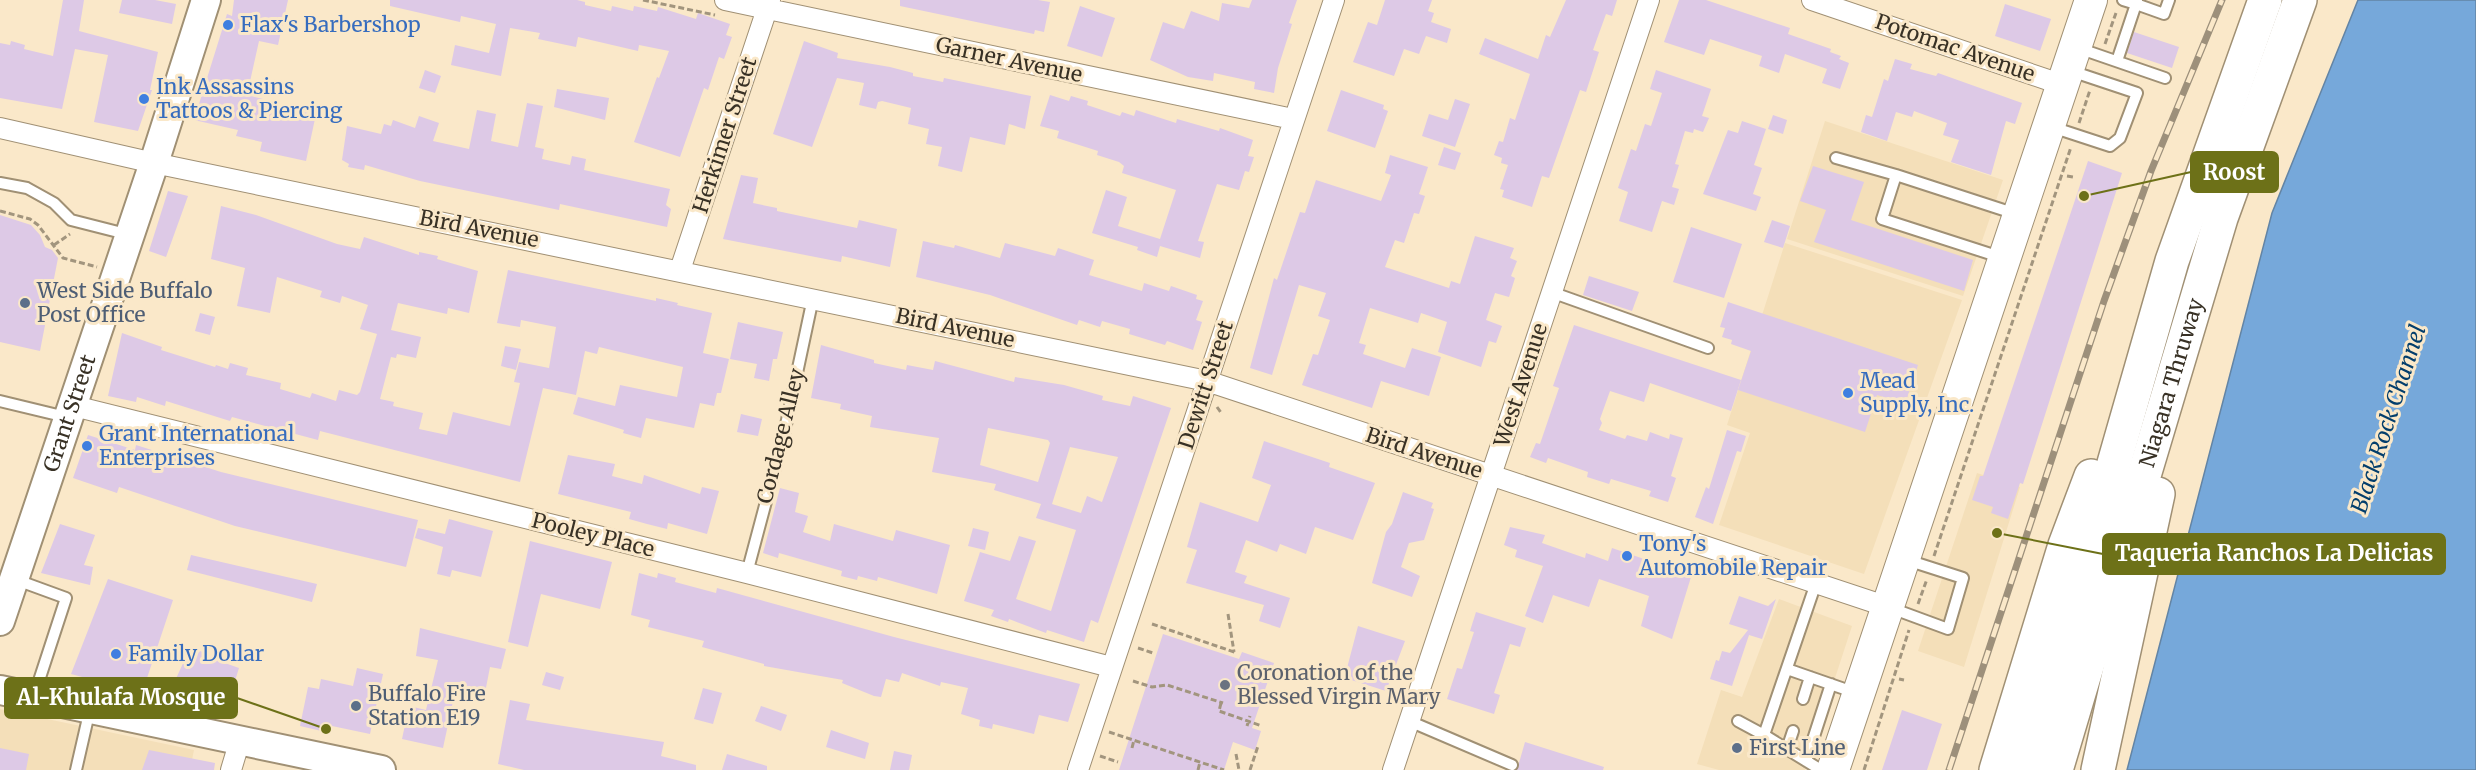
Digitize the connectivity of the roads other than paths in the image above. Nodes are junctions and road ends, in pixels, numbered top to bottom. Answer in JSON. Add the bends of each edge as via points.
{"nodes":[{"id":1,"x":206,"y":0,"type":"edge"},
{"id":2,"x":1334,"y":0,"type":"edge"},
{"id":3,"x":1649,"y":0,"type":"edge"},
{"id":4,"x":1812,"y":0,"type":"edge"},
{"id":5,"x":2091,"y":0,"type":"edge"},
{"id":6,"x":2122,"y":0,"type":"edge"},
{"id":7,"x":2169,"y":0,"type":"edge"},
{"id":8,"x":2265,"y":0,"type":"edge"},
{"id":9,"x":2301,"y":0,"type":"edge"},
{"id":10,"x":2137,"y":2,"type":"edge"},
{"id":11,"x":769,"y":4,"type":"edge"},
{"id":12,"x":725,"y":9,"type":"edge"},
{"id":13,"x":2117,"y":61,"type":"junction"},
{"id":14,"x":2080,"y":67,"type":"junction"},
{"id":15,"x":2165,"y":78,"type":"dead end"},
{"id":16,"x":1293,"y":119,"type":"junction"},
{"id":17,"x":0,"y":128,"type":"edge"},
{"id":18,"x":2062,"y":131,"type":"junction"},
{"id":19,"x":1836,"y":158,"type":"dead end"},
{"id":20,"x":154,"y":163,"type":"junction"},
{"id":21,"x":1896,"y":176,"type":"junction"},
{"id":22,"x":0,"y":183,"type":"edge"},
{"id":23,"x":2019,"y":215,"type":"junction"},
{"id":24,"x":130,"y":235,"type":"junction"},
{"id":25,"x":2005,"y":259,"type":"junction"},
{"id":26,"x":680,"y":270,"type":"junction"},
{"id":27,"x":2205,"y":272,"type":"junction"},
{"id":28,"x":1551,"y":292,"type":"junction"},
{"id":29,"x":813,"y":298,"type":"junction"},
{"id":30,"x":1708,"y":348,"type":"dead end"},
{"id":31,"x":1207,"y":381,"type":"junction"},
{"id":32,"x":0,"y":401,"type":"edge"},
{"id":33,"x":71,"y":412,"type":"junction"},
{"id":34,"x":1491,"y":475,"type":"junction"},
{"id":35,"x":1918,"y":563,"type":"junction"},
{"id":36,"x":747,"y":573,"type":"junction"},
{"id":37,"x":14,"y":579,"type":"junction"},
{"id":38,"x":1816,"y":583,"type":"junction"},
{"id":39,"x":2,"y":612,"type":"edge"},
{"id":40,"x":1901,"y":612,"type":"junction"},
{"id":41,"x":1111,"y":667,"type":"junction"},
{"id":42,"x":1786,"y":669,"type":"junction"},
{"id":43,"x":1810,"y":677,"type":"junction"},
{"id":44,"x":1845,"y":689,"type":"junction"},
{"id":45,"x":0,"y":690,"type":"edge"},
{"id":46,"x":34,"y":697,"type":"junction"},
{"id":47,"x":1803,"y":699,"type":"dead end"},
{"id":48,"x":90,"y":708,"type":"junction"},
{"id":49,"x":1409,"y":721,"type":"junction"},
{"id":50,"x":1738,"y":721,"type":"dead end"},
{"id":51,"x":1793,"y":730,"type":"dead end"},
{"id":52,"x":1764,"y":735,"type":"junction"},
{"id":53,"x":240,"y":740,"type":"junction"},
{"id":54,"x":1787,"y":749,"type":"junction"},
{"id":55,"x":1512,"y":765,"type":"dead end"},
{"id":56,"x":1820,"y":766,"type":"edge"},
{"id":57,"x":2007,"y":766,"type":"edge"},
{"id":58,"x":76,"y":770,"type":"edge"},
{"id":59,"x":231,"y":770,"type":"edge"},
{"id":60,"x":381,"y":770,"type":"edge"},
{"id":61,"x":1078,"y":770,"type":"edge"},
{"id":62,"x":1393,"y":770,"type":"edge"},
{"id":63,"x":1821,"y":770,"type":"edge"},
{"id":64,"x":2056,"y":770,"type":"edge"},
{"id":65,"x":2098,"y":770,"type":"edge"}],
"edges":[{"from":1,"to":20,"type":"street","name":"Grant Street"},
{"from":2,"to":16,"type":"street","name":"Dewitt Street"},
{"from":3,"to":28,"type":"street","name":"West Avenue"},
{"from":4,"to":14,"type":"street","name":"Potomac Avenue"},
{"from":5,"to":14,"type":"main road"},
{"from":6,"to":10,"type":"lane"},
{"from":7,"to":10,"type":"lane","via":[[2164,14]]},
{"from":8,"to":57,"type":"highway","via":[[2065,545]]},
{"from":9,"to":27,"type":"highway","name":"Niagara Thruway"},
{"from":10,"to":13,"type":"lane"},
{"from":11,"to":12,"type":"street","name":"Garner Avenue"},
{"from":11,"to":16,"type":"street","name":"Garner Avenue"},
{"from":11,"to":26,"type":"street","name":"Herkimer Street"},
{"from":13,"to":14,"type":"lane"},
{"from":13,"to":15,"type":"lane"},
{"from":14,"to":18,"type":"main road"},
{"from":14,"to":18,"type":"lane","via":[[2137,93],[2120,138],[2110,146]]},
{"from":16,"to":31,"type":"street","name":"Dewitt Street"},
{"from":17,"to":20,"type":"street","name":"Bird Avenue"},
{"from":18,"to":23,"type":"main road"},
{"from":19,"to":21,"type":"lane"},
{"from":20,"to":24,"type":"street","name":"Grant Street"},
{"from":20,"to":26,"type":"street","name":"Bird Avenue"},
{"from":21,"to":23,"type":"lane"},
{"from":21,"to":25,"type":"lane","via":[[1882,219]]},
{"from":22,"to":24,"type":"lane","via":[[27,188],[54,203],[71,220]]},
{"from":23,"to":25,"type":"main road"},
{"from":24,"to":33,"type":"street","name":"Grant Street"},
{"from":25,"to":35,"type":"main road"},
{"from":26,"to":29,"type":"street","name":"Bird Avenue"},
{"from":27,"to":64,"type":"highway","name":"Niagara Thruway"},
{"from":27,"to":65,"type":"highway","via":[[2186,378]]},
{"from":28,"to":30,"type":"lane"},
{"from":28,"to":34,"type":"street","name":"West Avenue"},
{"from":29,"to":31,"type":"street","name":"Bird Avenue"},
{"from":29,"to":36,"type":"lane","name":"Cordage Alley","via":[[784,434]]},
{"from":31,"to":34,"type":"street","name":"Bird Avenue"},
{"from":31,"to":41,"type":"street","name":"Dewitt Street"},
{"from":32,"to":33,"type":"lane"},
{"from":33,"to":36,"type":"street","name":"Pooley Place"},
{"from":33,"to":37,"type":"street","name":"Grant Street"},
{"from":34,"to":38,"type":"street","name":"Bird Avenue"},
{"from":34,"to":49,"type":"street","name":"West Avenue"},
{"from":35,"to":40,"type":"main road"},
{"from":35,"to":40,"type":"lane","via":[[1964,578],[1948,629]]},
{"from":36,"to":41,"type":"street","name":"Pooley Place"},
{"from":37,"to":39,"type":"street","name":"Grant Street"},
{"from":37,"to":46,"type":"lane","via":[[66,598]]},
{"from":38,"to":40,"type":"street","name":"Bird Avenue"},
{"from":38,"to":42,"type":"lane"},
{"from":40,"to":44,"type":"main road"},
{"from":41,"to":61,"type":"street","name":"Dewitt Street"},
{"from":42,"to":43,"type":"lane"},
{"from":42,"to":52,"type":"lane"},
{"from":43,"to":44,"type":"lane"},
{"from":43,"to":47,"type":"lane"},
{"from":44,"to":56,"type":"main road"},
{"from":45,"to":46,"type":"street"},
{"from":46,"to":48,"type":"street"},
{"from":48,"to":53,"type":"street"},
{"from":48,"to":58,"type":"lane"},
{"from":49,"to":55,"type":"lane"},
{"from":49,"to":62,"type":"street","name":"West Avenue"},
{"from":50,"to":52,"type":"lane"},
{"from":51,"to":54,"type":"lane"},
{"from":52,"to":54,"type":"lane"},
{"from":53,"to":59,"type":"street"},
{"from":53,"to":60,"type":"street"},
{"from":54,"to":56,"type":"lane"},
{"from":56,"to":63,"type":"lane"}]}
